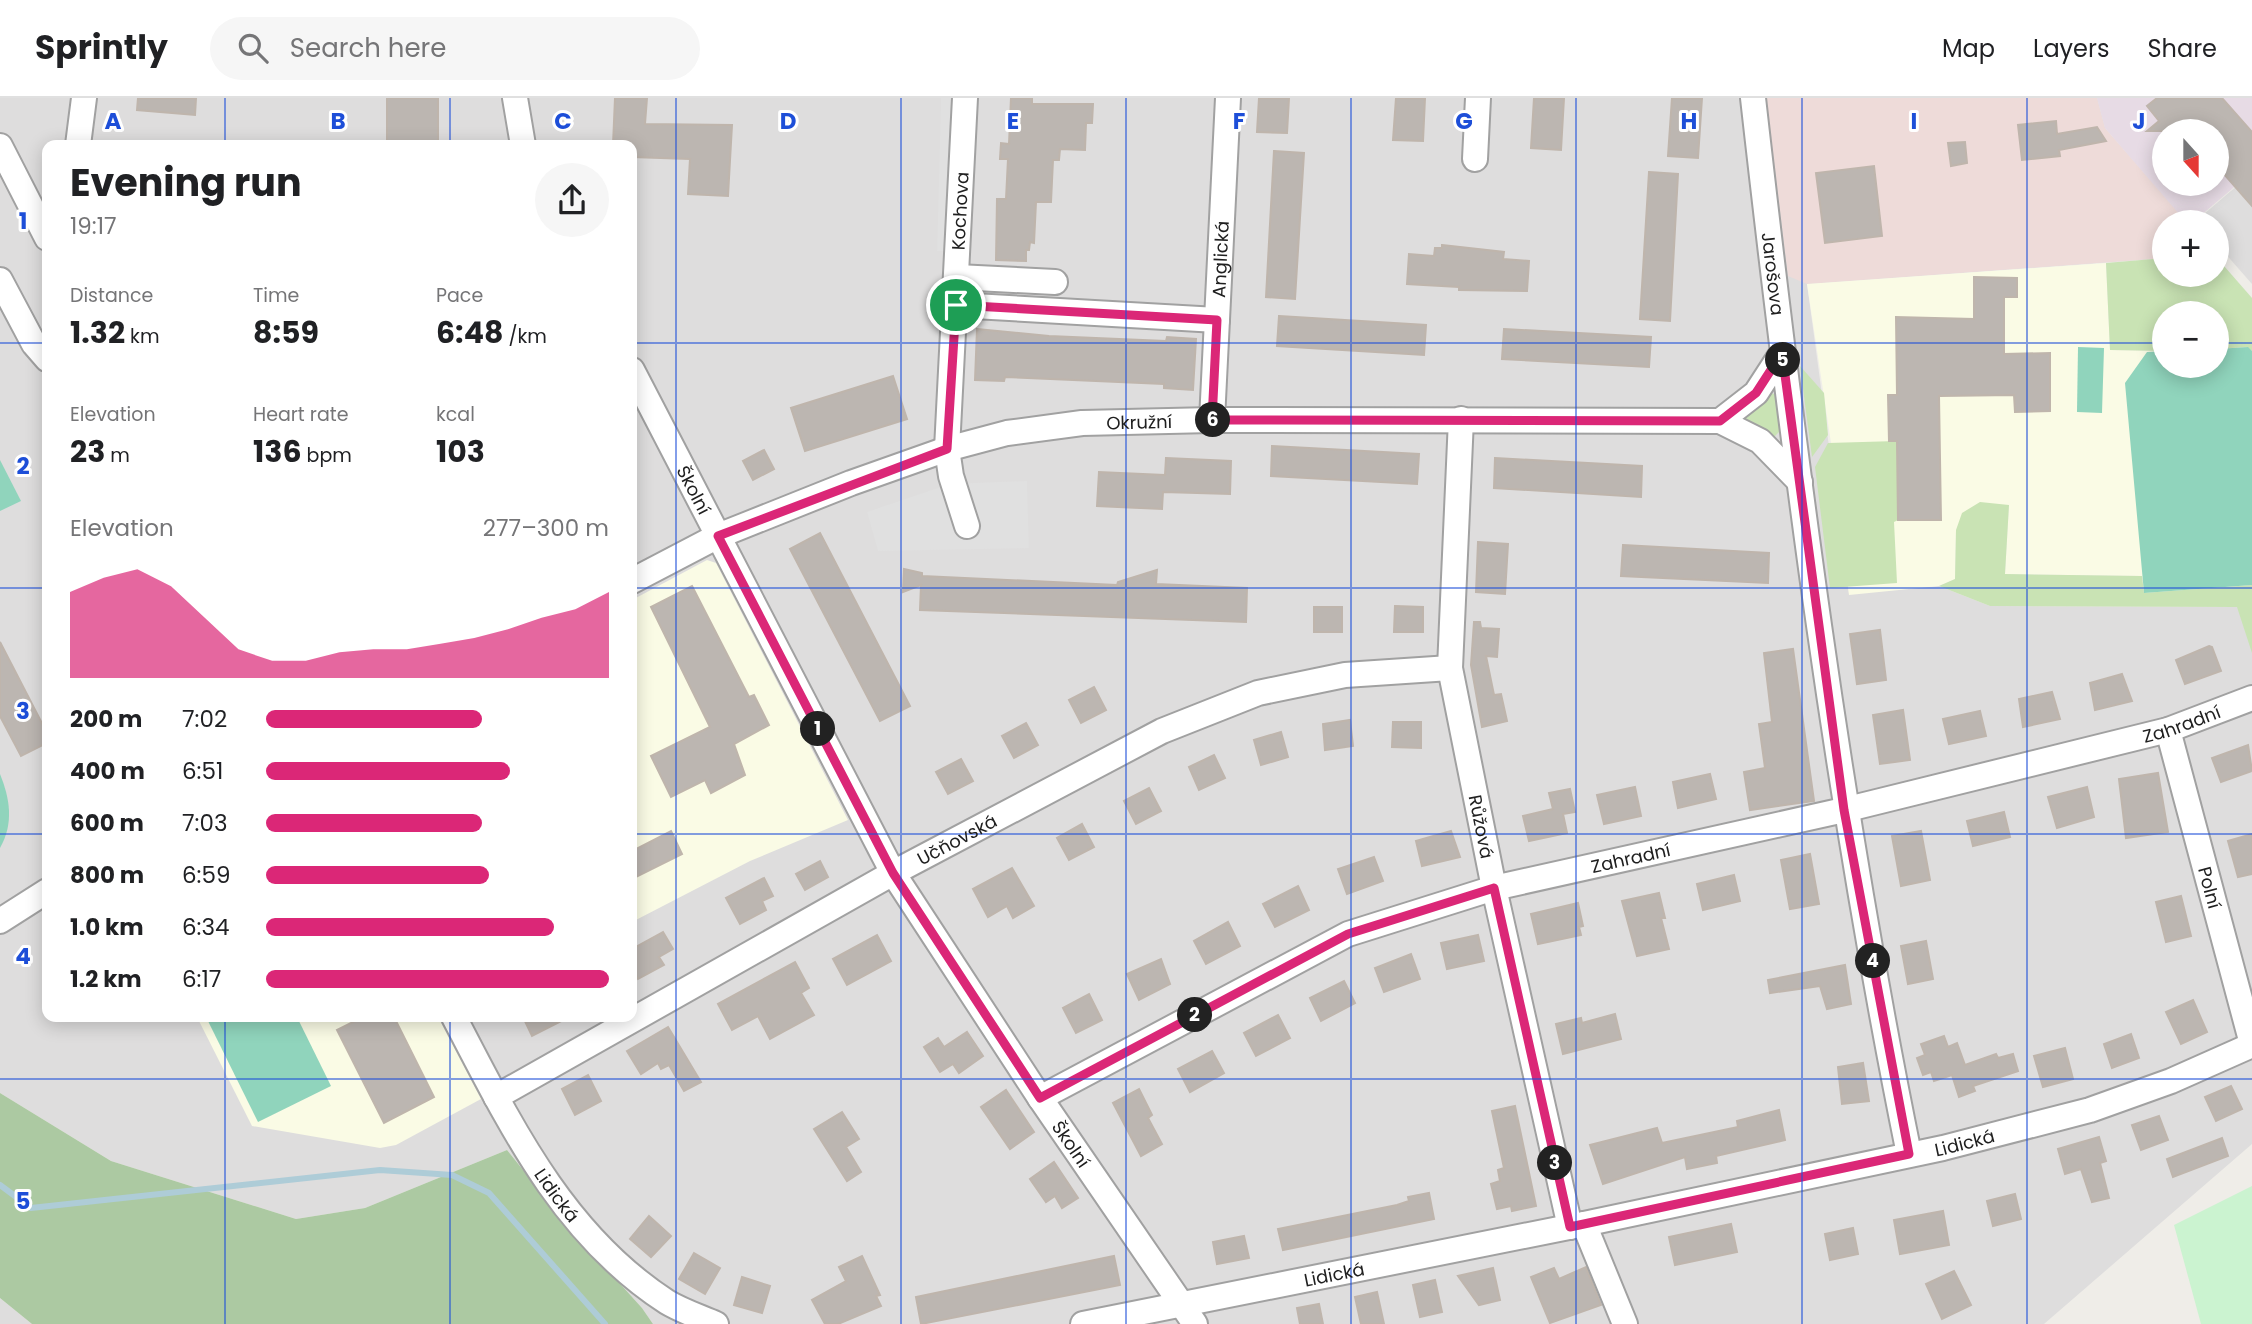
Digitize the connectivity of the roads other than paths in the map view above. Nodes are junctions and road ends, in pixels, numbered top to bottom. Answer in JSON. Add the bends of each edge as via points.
{"nodes":[{"id":1,"x":84,"y":98,"type":"edge"},
{"id":2,"x":515,"y":98,"type":"edge"},
{"id":3,"x":965,"y":98,"type":"edge"},
{"id":4,"x":1228,"y":98,"type":"edge"},
{"id":5,"x":1478,"y":98,"type":"edge"},
{"id":6,"x":1753,"y":98,"type":"edge"},
{"id":7,"x":79,"y":140,"type":"edge"},
{"id":8,"x":522,"y":140,"type":"edge"},
{"id":9,"x":0,"y":146,"type":"edge"},
{"id":10,"x":1475,"y":159,"type":"dead end"},
{"id":11,"x":42,"y":228,"type":"edge"},
{"id":12,"x":957,"y":277,"type":"junction"},
{"id":13,"x":0,"y":280,"type":"edge"},
{"id":14,"x":1055,"y":282,"type":"dead end"},
{"id":15,"x":956,"y":305,"type":"junction"},
{"id":16,"x":1217,"y":320,"type":"junction"},
{"id":17,"x":42,"y":353,"type":"edge"},
{"id":18,"x":1782,"y":353,"type":"junction"},
{"id":19,"x":637,"y":380,"type":"edge"},
{"id":20,"x":1461,"y":419,"type":"junction"},
{"id":21,"x":1212,"y":420,"type":"junction"},
{"id":22,"x":1720,"y":421,"type":"junction"},
{"id":23,"x":947,"y":449,"type":"junction"},
{"id":24,"x":1800,"y":482,"type":"junction"},
{"id":25,"x":967,"y":526,"type":"dead end"},
{"id":26,"x":718,"y":536,"type":"junction"},
{"id":27,"x":637,"y":578,"type":"edge"},
{"id":28,"x":1450,"y":668,"type":"junction"},
{"id":29,"x":2252,"y":698,"type":"edge"},
{"id":30,"x":2168,"y":730,"type":"junction"},
{"id":31,"x":1844,"y":810,"type":"junction"},
{"id":32,"x":893,"y":873,"type":"junction"},
{"id":33,"x":1494,"y":888,"type":"junction"},
{"id":34,"x":42,"y":894,"type":"edge"},
{"id":35,"x":0,"y":921,"type":"edge"},
{"id":36,"x":637,"y":1017,"type":"edge"},
{"id":37,"x":457,"y":1022,"type":"edge"},
{"id":38,"x":629,"y":1022,"type":"edge"},
{"id":39,"x":2252,"y":1044,"type":"edge"},
{"id":40,"x":496,"y":1097,"type":"junction"},
{"id":41,"x":1040,"y":1098,"type":"junction"},
{"id":42,"x":1909,"y":1154,"type":"junction"},
{"id":43,"x":1577,"y":1225,"type":"junction"},
{"id":44,"x":1188,"y":1315,"type":"edge"},
{"id":45,"x":716,"y":1324,"type":"edge"},
{"id":46,"x":1083,"y":1324,"type":"edge"},
{"id":47,"x":1625,"y":1324,"type":"edge"}],
"edges":[{"from":1,"to":7,"type":"street"},
{"from":2,"to":8,"type":"street"},
{"from":3,"to":12,"type":"street","name":"Kochova"},
{"from":4,"to":16,"type":"street","name":"Anglická"},
{"from":5,"to":10,"type":"street"},
{"from":6,"to":18,"type":"street","name":"Jarošova"},
{"from":9,"to":11,"type":"street"},
{"from":12,"to":14,"type":"street"},
{"from":12,"to":15,"type":"street","name":"Kochova"},
{"from":13,"to":17,"type":"street"},
{"from":15,"to":16,"type":"street"},
{"from":15,"to":23,"type":"street","name":"Kochova"},
{"from":16,"to":21,"type":"street","name":"Anglická"},
{"from":18,"to":22,"type":"street","via":[[1756,393]]},
{"from":18,"to":24,"type":"street","name":"Jarošova"},
{"from":19,"to":26,"type":"street","name":"Školní"},
{"from":20,"to":21,"type":"street","name":"Okružní"},
{"from":20,"to":22,"type":"street","name":"Okružní"},
{"from":20,"to":28,"type":"street","name":"Růžová"},
{"from":21,"to":23,"type":"street","name":"Okružní","via":[[1082,423],[1007,433]]},
{"from":22,"to":24,"type":"street","name":"Okružní","via":[[1760,441]]},
{"from":23,"to":25,"type":"street","name":"Kochova"},
{"from":23,"to":26,"type":"street","name":"Okružní"},
{"from":24,"to":31,"type":"street","name":"Jarošova"},
{"from":26,"to":27,"type":"street","name":"Okružní"},
{"from":26,"to":32,"type":"street","name":"Školní"},
{"from":28,"to":32,"type":"street","name":"Učňovská","via":[[1345,675],[1258,693],[1162,731]]},
{"from":28,"to":33,"type":"street","name":"Růžová"},
{"from":29,"to":30,"type":"street","name":"Zahradní"},
{"from":30,"to":31,"type":"street","name":"Zahradní"},
{"from":30,"to":39,"type":"street","name":"Polní"},
{"from":31,"to":33,"type":"street","name":"Zahradní"},
{"from":31,"to":42,"type":"street","name":"Jarošova"},
{"from":32,"to":36,"type":"street","name":"Učňovská"},
{"from":32,"to":41,"type":"street","name":"Školní"},
{"from":33,"to":41,"type":"street","name":"Zahradní","via":[[1348,934]]},
{"from":33,"to":43,"type":"street","name":"Růžová"},
{"from":34,"to":35,"type":"street"},
{"from":37,"to":40,"type":"street","name":"Lidická"},
{"from":38,"to":40,"type":"street","name":"Učňovská"},
{"from":39,"to":42,"type":"street","name":"Lidická","via":[[2171,1081],[2090,1110]]},
{"from":40,"to":45,"type":"street","name":"Lidická","via":[[553,1194],[604,1251],[668,1302]]},
{"from":41,"to":44,"type":"street","name":"Školní"},
{"from":42,"to":43,"type":"street","name":"Lidická"},
{"from":43,"to":44,"type":"street","name":"Lidická"},
{"from":43,"to":47,"type":"street"},
{"from":44,"to":46,"type":"street","name":"Lidická"}]}
